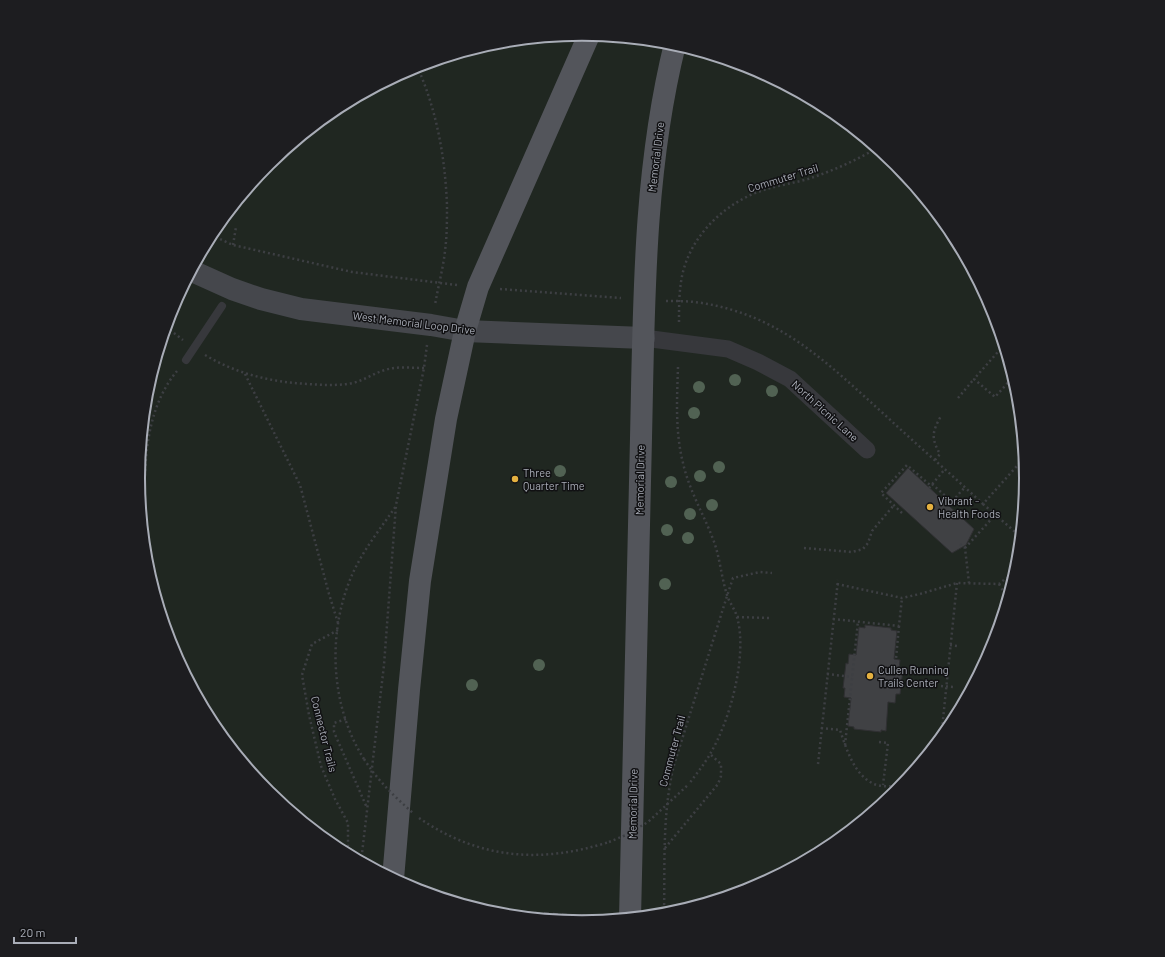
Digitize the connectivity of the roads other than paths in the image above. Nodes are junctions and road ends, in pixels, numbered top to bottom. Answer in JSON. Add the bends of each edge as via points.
{"nodes":[{"id":1,"x":586,"y":41,"type":"edge"},
{"id":2,"x":673,"y":50,"type":"edge"},
{"id":3,"x":197,"y":273,"type":"edge"},
{"id":4,"x":222,"y":306,"type":"dead end"},
{"id":5,"x":465,"y":331,"type":"junction"},
{"id":6,"x":644,"y":338,"type":"junction"},
{"id":7,"x":186,"y":360,"type":"road end"},
{"id":8,"x":867,"y":450,"type":"dead end"},
{"id":9,"x":394,"y":873,"type":"edge"},
{"id":10,"x":630,"y":913,"type":"edge"}],
"edges":[{"from":1,"to":5,"type":"main road","via":[[478,287]]},
{"from":2,"to":6,"type":"main road","name":"Memorial Drive","via":[[653,167],[647,238]]},
{"from":3,"to":5,"type":"street","name":"West Memorial Loop Drive","via":[[261,299],[301,309]]},
{"from":4,"to":7,"type":"lane"},
{"from":5,"to":6,"type":"street","name":"West Memorial Loop Drive"},
{"from":5,"to":9,"type":"main road","via":[[446,419],[420,581]]},
{"from":6,"to":8,"type":"street","name":"North Picnic Lane","via":[[728,349],[758,362],[790,379]]},
{"from":6,"to":10,"type":"main road","name":"Memorial Drive"}]}
